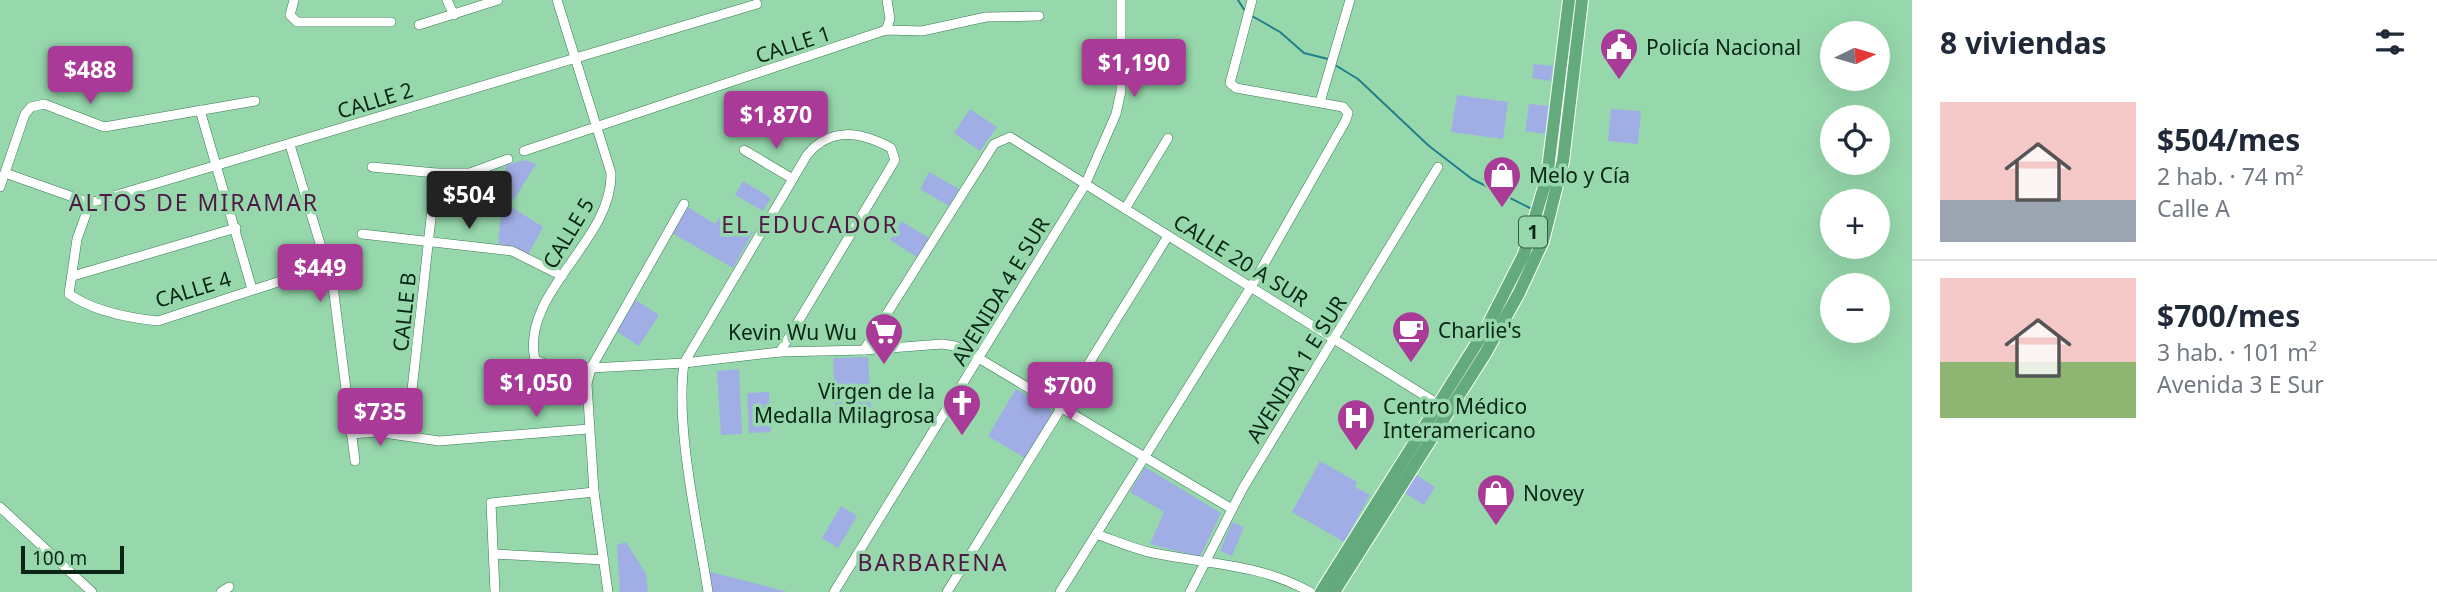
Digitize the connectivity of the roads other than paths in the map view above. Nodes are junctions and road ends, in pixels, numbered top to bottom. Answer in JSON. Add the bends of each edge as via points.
{"nodes":[{"id":1,"x":294,"y":0,"type":"edge"},
{"id":2,"x":447,"y":0,"type":"edge"},
{"id":3,"x":498,"y":0,"type":"edge"},
{"id":4,"x":557,"y":0,"type":"edge"},
{"id":5,"x":887,"y":0,"type":"edge"},
{"id":6,"x":1121,"y":0,"type":"edge"},
{"id":7,"x":1252,"y":0,"type":"edge"},
{"id":8,"x":1350,"y":0,"type":"edge"},
{"id":9,"x":1569,"y":0,"type":"edge"},
{"id":10,"x":1582,"y":0,"type":"edge"},
{"id":11,"x":758,"y":4,"type":"dead end"},
{"id":12,"x":454,"y":15,"type":"junction"},
{"id":13,"x":1039,"y":16,"type":"dead end"},
{"id":14,"x":391,"y":22,"type":"dead end"},
{"id":15,"x":419,"y":25,"type":"dead end"},
{"id":16,"x":886,"y":30,"type":"junction"},
{"id":17,"x":576,"y":56,"type":"junction"},
{"id":18,"x":255,"y":101,"type":"dead end"},
{"id":19,"x":1320,"y":102,"type":"junction"},
{"id":20,"x":200,"y":110,"type":"junction"},
{"id":21,"x":597,"y":127,"type":"junction"},
{"id":22,"x":1168,"y":138,"type":"dead end"},
{"id":23,"x":290,"y":145,"type":"junction"},
{"id":24,"x":744,"y":150,"type":"dead end"},
{"id":25,"x":524,"y":151,"type":"dead end"},
{"id":26,"x":508,"y":159,"type":"dead end"},
{"id":27,"x":218,"y":167,"type":"junction"},
{"id":28,"x":372,"y":167,"type":"dead end"},
{"id":29,"x":1438,"y":167,"type":"dead end"},
{"id":30,"x":5,"y":173,"type":"junction"},
{"id":31,"x":436,"y":173,"type":"junction"},
{"id":32,"x":793,"y":178,"type":"junction"},
{"id":33,"x":1085,"y":185,"type":"junction"},
{"id":34,"x":0,"y":187,"type":"edge"},
{"id":35,"x":90,"y":203,"type":"junction"},
{"id":36,"x":684,"y":204,"type":"dead end"},
{"id":37,"x":1125,"y":209,"type":"junction"},
{"id":38,"x":236,"y":228,"type":"junction"},
{"id":39,"x":362,"y":233,"type":"dead end"},
{"id":40,"x":1168,"y":236,"type":"junction"},
{"id":41,"x":429,"y":241,"type":"junction"},
{"id":42,"x":327,"y":266,"type":"junction"},
{"id":43,"x":74,"y":276,"type":"junction"},
{"id":44,"x":562,"y":276,"type":"junction"},
{"id":45,"x":1251,"y":287,"type":"junction"},
{"id":46,"x":252,"y":289,"type":"junction"},
{"id":47,"x":1336,"y":339,"type":"junction"},
{"id":48,"x":864,"y":350,"type":"junction"},
{"id":49,"x":780,"y":352,"type":"junction"},
{"id":50,"x":980,"y":359,"type":"junction"},
{"id":51,"x":684,"y":363,"type":"junction"},
{"id":52,"x":592,"y":368,"type":"junction"},
{"id":53,"x":1443,"y":407,"type":"junction"},
{"id":54,"x":1062,"y":408,"type":"junction"},
{"id":55,"x":588,"y":429,"type":"junction"},
{"id":56,"x":352,"y":434,"type":"junction"},
{"id":57,"x":407,"y":435,"type":"junction"},
{"id":58,"x":1145,"y":459,"type":"junction"},
{"id":59,"x":355,"y":461,"type":"dead end"},
{"id":60,"x":594,"y":492,"type":"junction"},
{"id":61,"x":0,"y":507,"type":"edge"},
{"id":62,"x":1232,"y":509,"type":"junction"},
{"id":63,"x":1096,"y":534,"type":"junction"},
{"id":64,"x":494,"y":554,"type":"junction"},
{"id":65,"x":604,"y":560,"type":"junction"},
{"id":66,"x":1204,"y":562,"type":"junction"},
{"id":67,"x":92,"y":592,"type":"edge"},
{"id":68,"x":495,"y":592,"type":"edge"},
{"id":69,"x":608,"y":592,"type":"edge"},
{"id":70,"x":708,"y":592,"type":"edge"},
{"id":71,"x":834,"y":592,"type":"edge"},
{"id":72,"x":947,"y":592,"type":"edge"},
{"id":73,"x":1060,"y":592,"type":"edge"},
{"id":74,"x":1190,"y":592,"type":"edge"},
{"id":75,"x":1310,"y":592,"type":"edge"},
{"id":76,"x":1321,"y":592,"type":"edge"},
{"id":77,"x":1334,"y":592,"type":"edge"}],
"edges":[{"from":1,"to":14,"type":"street","via":[[290,15],[297,22]]},
{"from":2,"to":12,"type":"street"},
{"from":3,"to":12,"type":"street"},
{"from":4,"to":17,"type":"street","name":"CALLE 5"},
{"from":5,"to":16,"type":"street","via":[[890,19]]},
{"from":6,"to":33,"type":"street","name":"AVENIDA 4 E SUR","via":[[1121,91],[1116,114]]},
{"from":7,"to":19,"type":"street","via":[[1230,83],[1236,88]]},
{"from":8,"to":19,"type":"street"},
{"from":9,"to":53,"type":"highway","number":"1","via":[[1551,153],[1536,222],[1519,264]]},
{"from":10,"to":53,"type":"highway","number":"1","via":[[1563,161],[1552,212],[1519,293]]},
{"from":11,"to":17,"type":"street","name":"CALLE 2"},
{"from":12,"to":15,"type":"street"},
{"from":13,"to":16,"type":"street","name":"CALLE 1","via":[[986,17],[922,31]]},
{"from":16,"to":21,"type":"street","name":"CALLE 1"},
{"from":17,"to":21,"type":"street","name":"CALLE 5"},
{"from":17,"to":23,"type":"street","name":"CALLE 2"},
{"from":18,"to":20,"type":"street"},
{"from":19,"to":45,"type":"street","via":[[1343,107],[1348,113]]},
{"from":20,"to":27,"type":"street"},
{"from":20,"to":30,"type":"street","via":[[104,127],[37,105],[26,114]]},
{"from":21,"to":25,"type":"street","name":"CALLE 1"},
{"from":21,"to":44,"type":"street","name":"CALLE 5","via":[[611,173],[610,194],[602,216]]},
{"from":22,"to":37,"type":"street"},
{"from":23,"to":27,"type":"street","name":"CALLE 2"},
{"from":23,"to":42,"type":"street"},
{"from":24,"to":32,"type":"street"},
{"from":26,"to":31,"type":"street","via":[[470,173]]},
{"from":27,"to":35,"type":"street","name":"CALLE 2"},
{"from":27,"to":38,"type":"street"},
{"from":28,"to":31,"type":"street"},
{"from":29,"to":47,"type":"street","name":"AVENIDA 1 E SUR"},
{"from":30,"to":34,"type":"street"},
{"from":30,"to":35,"type":"street"},
{"from":31,"to":41,"type":"street","name":"CALLE B"},
{"from":32,"to":49,"type":"street","via":[[807,155],[827,138],[858,134],[895,153],[895,160]]},
{"from":32,"to":51,"type":"street"},
{"from":33,"to":37,"type":"street","name":"CALLE 20 A SUR"},
{"from":33,"to":48,"type":"street","name":"CALLE 20 A SUR","via":[[1016,139],[1004,138],[994,144]]},
{"from":33,"to":50,"type":"street","name":"AVENIDA 4 E SUR"},
{"from":35,"to":43,"type":"street","via":[[77,239]]},
{"from":36,"to":52,"type":"street"},
{"from":37,"to":40,"type":"street","name":"CALLE 20 A SUR"},
{"from":38,"to":43,"type":"street"},
{"from":38,"to":46,"type":"street"},
{"from":39,"to":41,"type":"street"},
{"from":40,"to":45,"type":"street","name":"CALLE 20 A SUR"},
{"from":40,"to":54,"type":"street"},
{"from":41,"to":44,"type":"street","via":[[512,251]]},
{"from":41,"to":57,"type":"street","name":"CALLE B"},
{"from":42,"to":46,"type":"street","name":"CALLE 4"},
{"from":42,"to":56,"type":"street"},
{"from":43,"to":46,"type":"street","name":"CALLE 4","via":[[69,294],[89,304],[158,321]]},
{"from":44,"to":52,"type":"street","name":"CALLE 5","via":[[538,318],[531,343],[535,360],[550,366]]},
{"from":45,"to":47,"type":"street","name":"CALLE 20 A SUR"},
{"from":45,"to":58,"type":"street"},
{"from":47,"to":53,"type":"street","name":"CALLE 20 A SUR"},
{"from":47,"to":62,"type":"street","name":"AVENIDA 1 E SUR"},
{"from":48,"to":49,"type":"street"},
{"from":48,"to":50,"type":"street","via":[[949,344]]},
{"from":49,"to":51,"type":"street"},
{"from":50,"to":54,"type":"street"},
{"from":50,"to":71,"type":"street","name":"AVENIDA 4 E SUR"},
{"from":51,"to":52,"type":"street"},
{"from":51,"to":70,"type":"street","via":[[689,469]]},
{"from":52,"to":55,"type":"street","via":[[587,384]]},
{"from":53,"to":76,"type":"highway","number":"1"},
{"from":53,"to":77,"type":"highway","number":"1"},
{"from":54,"to":58,"type":"street"},
{"from":54,"to":72,"type":"street"},
{"from":55,"to":57,"type":"street","via":[[439,441]]},
{"from":55,"to":60,"type":"street"},
{"from":56,"to":57,"type":"street"},
{"from":56,"to":59,"type":"street"},
{"from":58,"to":62,"type":"street"},
{"from":58,"to":63,"type":"street"},
{"from":60,"to":64,"type":"street","via":[[491,503]]},
{"from":60,"to":65,"type":"street"},
{"from":61,"to":67,"type":"street"},
{"from":62,"to":66,"type":"street","name":"AVENIDA 1 E SUR"},
{"from":63,"to":66,"type":"street","via":[[1149,552]]},
{"from":63,"to":73,"type":"street"},
{"from":64,"to":65,"type":"street"},
{"from":64,"to":68,"type":"street"},
{"from":65,"to":69,"type":"street"},
{"from":66,"to":74,"type":"street","name":"AVENIDA 1 E SUR"},
{"from":66,"to":75,"type":"street","via":[[1256,568]]}]}
